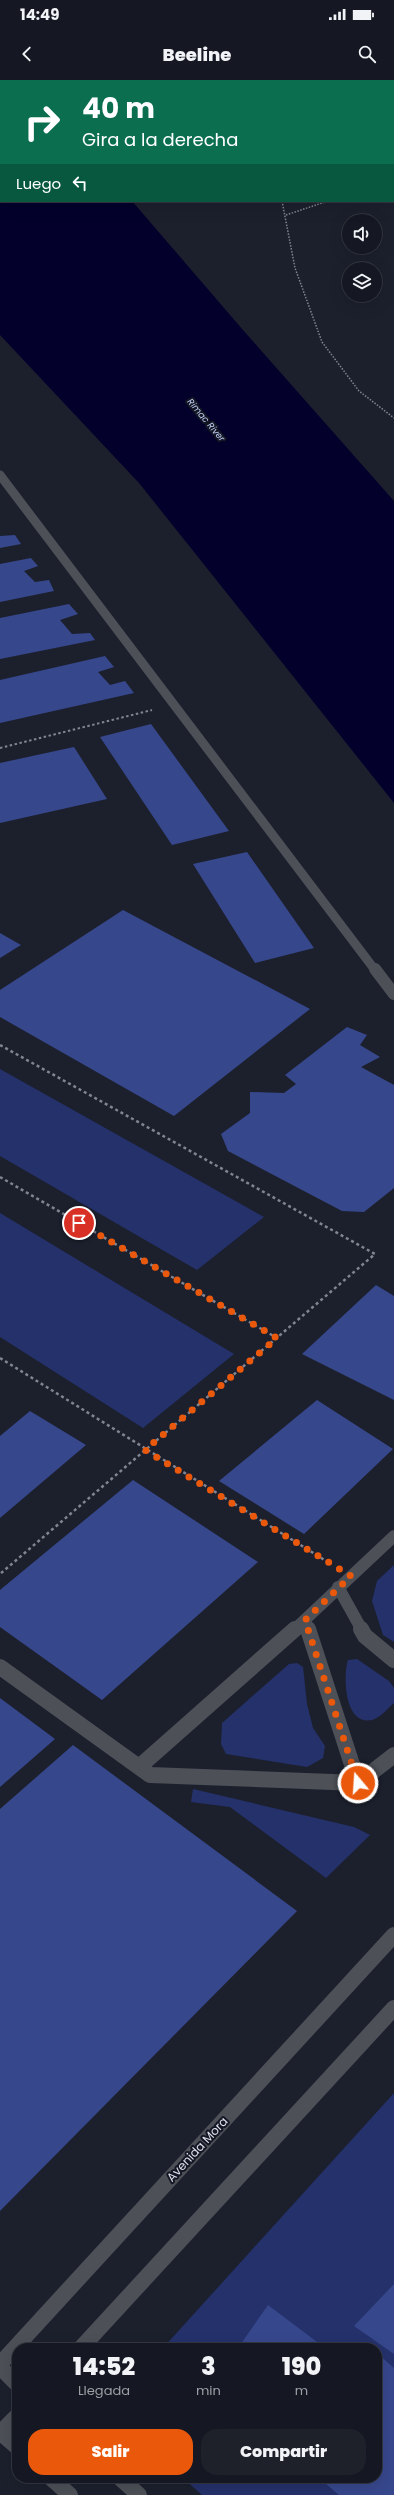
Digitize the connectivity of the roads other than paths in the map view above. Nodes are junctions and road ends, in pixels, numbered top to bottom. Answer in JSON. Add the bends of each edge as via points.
{"nodes":[{"id":1,"x":0,"y":475,"type":"edge"},
{"id":2,"x":394,"y":994,"type":"edge"},
{"id":3,"x":394,"y":1536,"type":"edge"},
{"id":4,"x":338,"y":1587,"type":"junction"},
{"id":5,"x":305,"y":1620,"type":"junction"},
{"id":6,"x":394,"y":1660,"type":"edge"},
{"id":7,"x":0,"y":1667,"type":"edge"},
{"id":8,"x":394,"y":1755,"type":"edge"},
{"id":9,"x":139,"y":1767,"type":"junction"},
{"id":10,"x":358,"y":1783,"type":"junction"},
{"id":11,"x":394,"y":1935,"type":"edge"},
{"id":12,"x":394,"y":2008,"type":"edge"},
{"id":13,"x":19,"y":2343,"type":"edge"},
{"id":14,"x":87,"y":2343,"type":"edge"},
{"id":15,"x":12,"y":2351,"type":"edge"},
{"id":16,"x":0,"y":2364,"type":"edge"},
{"id":17,"x":0,"y":2367,"type":"edge"},
{"id":18,"x":12,"y":2379,"type":"edge"},
{"id":19,"x":12,"y":2421,"type":"edge"},
{"id":20,"x":0,"y":2432,"type":"edge"},
{"id":21,"x":12,"y":2443,"type":"edge"},
{"id":22,"x":57,"y":2483,"type":"edge"},
{"id":23,"x":126,"y":2483,"type":"edge"},
{"id":24,"x":70,"y":2495,"type":"edge"},
{"id":25,"x":139,"y":2495,"type":"edge"}],
"edges":[{"from":1,"to":2,"type":"lane"},
{"from":3,"to":4,"type":"lane"},
{"from":4,"to":5,"type":"lane"},
{"from":4,"to":6,"type":"lane","via":[[365,1636]]},
{"from":5,"to":9,"type":"lane"},
{"from":5,"to":10,"type":"lane"},
{"from":7,"to":9,"type":"lane"},
{"from":8,"to":10,"type":"lane"},
{"from":9,"to":10,"type":"lane","via":[[150,1775]]},
{"from":11,"to":13,"type":"lane","name":"Avenida Mora"},
{"from":12,"to":14,"type":"lane"},
{"from":15,"to":16,"type":"lane","name":"Avenida Mora"},
{"from":17,"to":18,"type":"lane"},
{"from":19,"to":20,"type":"lane"},
{"from":20,"to":21,"type":"lane"},
{"from":22,"to":24,"type":"lane"},
{"from":23,"to":25,"type":"lane"}]}
